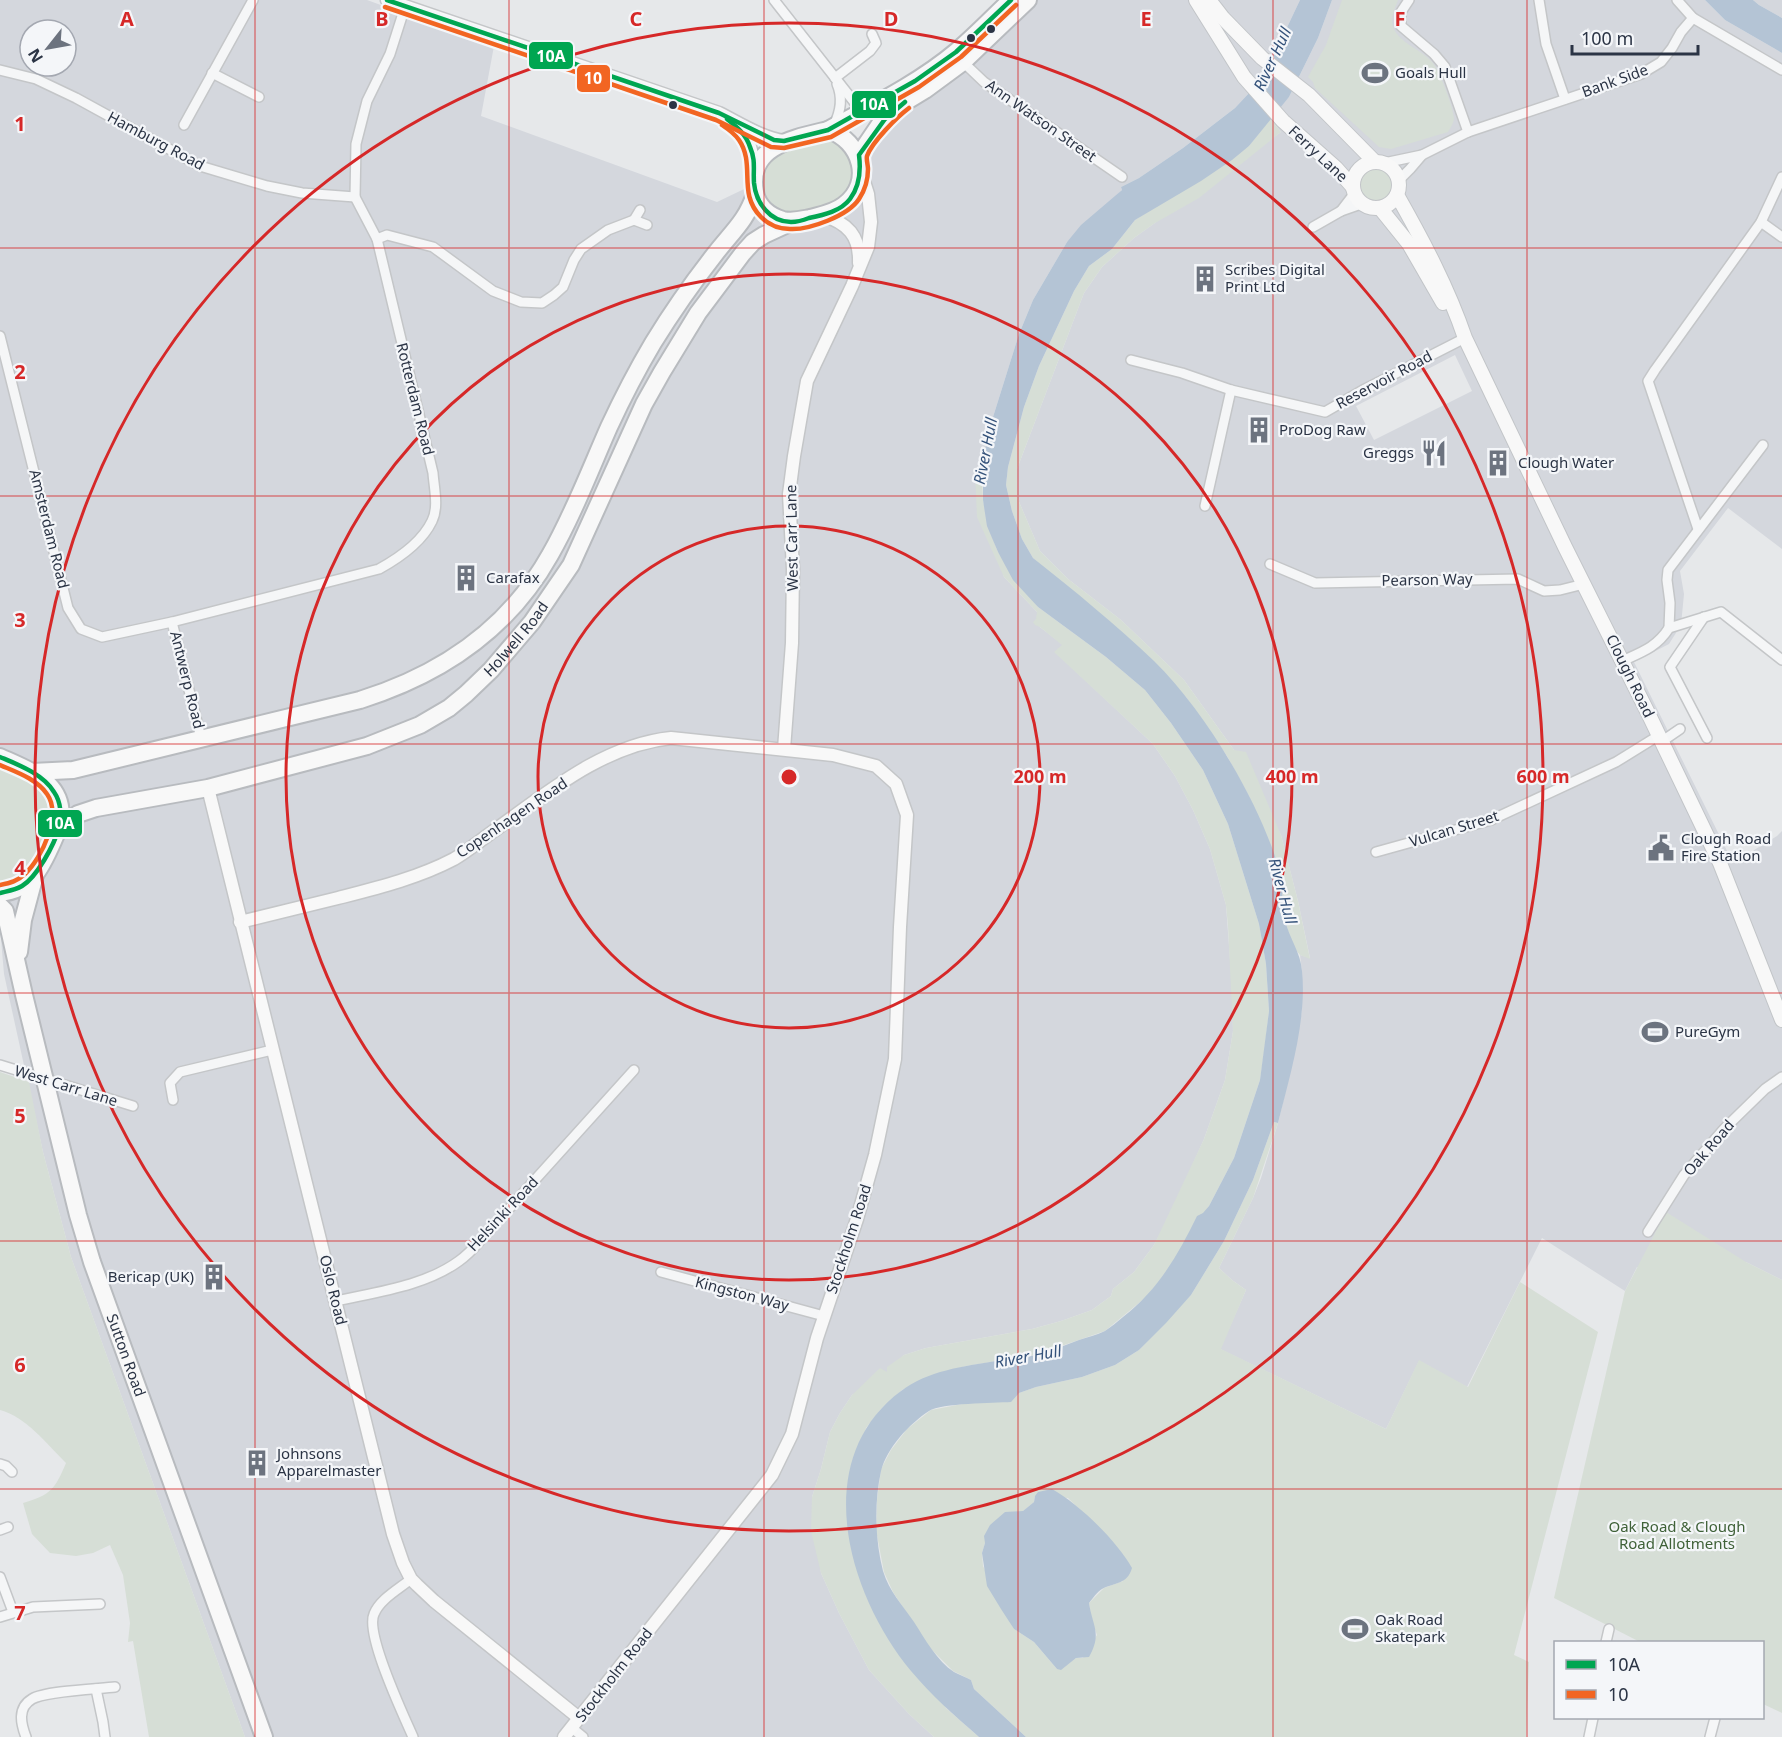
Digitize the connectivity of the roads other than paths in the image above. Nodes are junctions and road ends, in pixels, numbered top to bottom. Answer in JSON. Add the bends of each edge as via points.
{"nodes":[{"id":1,"x":253,"y":0,"type":"edge"},
{"id":2,"x":387,"y":0,"type":"edge"},
{"id":3,"x":774,"y":0,"type":"edge"},
{"id":4,"x":1011,"y":0,"type":"edge"},
{"id":5,"x":1028,"y":0,"type":"edge"},
{"id":6,"x":1196,"y":0,"type":"edge"},
{"id":7,"x":1209,"y":0,"type":"edge"},
{"id":8,"x":1408,"y":0,"type":"edge"},
{"id":9,"x":1539,"y":0,"type":"edge"},
{"id":10,"x":1677,"y":0,"type":"edge"},
{"id":11,"x":405,"y":7,"type":"junction"},
{"id":12,"x":1693,"y":18,"type":"junction"},
{"id":13,"x":872,"y":34,"type":"dead end"},
{"id":14,"x":963,"y":62,"type":"junction"},
{"id":15,"x":0,"y":70,"type":"edge"},
{"id":16,"x":1782,"y":70,"type":"edge"},
{"id":17,"x":212,"y":73,"type":"junction"},
{"id":18,"x":835,"y":78,"type":"junction"},
{"id":19,"x":259,"y":97,"type":"dead end"},
{"id":20,"x":1565,"y":99,"type":"junction"},
{"id":21,"x":862,"y":112,"type":"junction"},
{"id":22,"x":718,"y":113,"type":"junction"},
{"id":23,"x":184,"y":125,"type":"dead end"},
{"id":24,"x":831,"y":128,"type":"junction"},
{"id":25,"x":1468,"y":132,"type":"junction"},
{"id":26,"x":784,"y":141,"type":"junction"},
{"id":27,"x":859,"y":155,"type":"junction"},
{"id":28,"x":1422,"y":155,"type":"junction"},
{"id":29,"x":1379,"y":162,"type":"junction"},
{"id":30,"x":755,"y":170,"type":"junction"},
{"id":31,"x":861,"y":173,"type":"junction"},
{"id":32,"x":1122,"y":177,"type":"dead end"},
{"id":33,"x":1782,"y":177,"type":"edge"},
{"id":34,"x":1399,"y":180,"type":"junction"},
{"id":35,"x":755,"y":194,"type":"junction"},
{"id":36,"x":1356,"y":195,"type":"junction"},
{"id":37,"x":1397,"y":195,"type":"junction"},
{"id":38,"x":355,"y":197,"type":"junction"},
{"id":39,"x":1380,"y":208,"type":"junction"},
{"id":40,"x":640,"y":210,"type":"dead end"},
{"id":41,"x":822,"y":215,"type":"junction"},
{"id":42,"x":634,"y":220,"type":"junction"},
{"id":43,"x":792,"y":222,"type":"junction"},
{"id":44,"x":1761,"y":222,"type":"junction"},
{"id":45,"x":647,"y":225,"type":"dead end"},
{"id":46,"x":1313,"y":227,"type":"dead end"},
{"id":47,"x":1782,"y":237,"type":"edge"},
{"id":48,"x":377,"y":239,"type":"junction"},
{"id":49,"x":858,"y":268,"type":"junction"},
{"id":50,"x":521,"y":302,"type":"junction"},
{"id":51,"x":518,"y":314,"type":"dead end"},
{"id":52,"x":0,"y":336,"type":"edge"},
{"id":53,"x":1465,"y":338,"type":"junction"},
{"id":54,"x":1131,"y":360,"type":"dead end"},
{"id":55,"x":1230,"y":390,"type":"junction"},
{"id":56,"x":1763,"y":445,"type":"dead end"},
{"id":57,"x":1205,"y":507,"type":"dead end"},
{"id":58,"x":1698,"y":529,"type":"junction"},
{"id":59,"x":1270,"y":564,"type":"dead end"},
{"id":60,"x":1584,"y":584,"type":"junction"},
{"id":61,"x":1704,"y":617,"type":"junction"},
{"id":62,"x":172,"y":622,"type":"junction"},
{"id":63,"x":1669,"y":628,"type":"junction"},
{"id":64,"x":1782,"y":660,"type":"edge"},
{"id":65,"x":1622,"y":661,"type":"junction"},
{"id":66,"x":1680,"y":729,"type":"dead end"},
{"id":67,"x":201,"y":738,"type":"junction"},
{"id":68,"x":1707,"y":738,"type":"dead end"},
{"id":69,"x":1660,"y":739,"type":"junction"},
{"id":70,"x":784,"y":748,"type":"junction"},
{"id":71,"x":0,"y":757,"type":"edge"},
{"id":72,"x":32,"y":772,"type":"junction"},
{"id":73,"x":208,"y":788,"type":"junction"},
{"id":74,"x":59,"y":828,"type":"junction"},
{"id":75,"x":1376,"y":852,"type":"dead end"},
{"id":76,"x":35,"y":875,"type":"junction"},
{"id":77,"x":0,"y":893,"type":"edge"},
{"id":78,"x":0,"y":906,"type":"edge"},
{"id":79,"x":240,"y":921,"type":"junction"},
{"id":80,"x":17,"y":964,"type":"junction"},
{"id":81,"x":1782,"y":1020,"type":"edge"},
{"id":82,"x":273,"y":1050,"type":"junction"},
{"id":83,"x":0,"y":1065,"type":"edge"},
{"id":84,"x":634,"y":1070,"type":"dead end"},
{"id":85,"x":1782,"y":1077,"type":"edge"},
{"id":86,"x":45,"y":1080,"type":"junction"},
{"id":87,"x":173,"y":1100,"type":"dead end"},
{"id":88,"x":133,"y":1106,"type":"dead end"},
{"id":89,"x":1648,"y":1232,"type":"dead end"},
{"id":90,"x":661,"y":1272,"type":"dead end"},
{"id":91,"x":336,"y":1301,"type":"junction"},
{"id":92,"x":824,"y":1316,"type":"junction"},
{"id":93,"x":0,"y":1576,"type":"edge"},
{"id":94,"x":411,"y":1579,"type":"junction"},
{"id":95,"x":94,"y":1600,"type":"dead end"},
{"id":96,"x":13,"y":1612,"type":"junction"},
{"id":97,"x":0,"y":1617,"type":"edge"},
{"id":98,"x":1609,"y":1629,"type":"dead end"},
{"id":99,"x":1606,"y":1641,"type":"edge"},
{"id":100,"x":115,"y":1687,"type":"dead end"},
{"id":101,"x":96,"y":1689,"type":"junction"},
{"id":102,"x":1593,"y":1719,"type":"edge"},
{"id":103,"x":1715,"y":1719,"type":"edge"},
{"id":104,"x":572,"y":1728,"type":"edge"},
{"id":105,"x":26,"y":1737,"type":"edge"},
{"id":106,"x":105,"y":1737,"type":"edge"},
{"id":107,"x":264,"y":1737,"type":"edge"},
{"id":108,"x":413,"y":1737,"type":"edge"},
{"id":109,"x":583,"y":1737,"type":"edge"},
{"id":110,"x":1589,"y":1737,"type":"edge"},
{"id":111,"x":1710,"y":1737,"type":"edge"}],
"edges":[{"from":1,"to":17,"type":"street"},
{"from":2,"to":11,"type":"street"},
{"from":3,"to":18,"type":"street"},
{"from":4,"to":21,"type":"highway","via":[[956,52]]},
{"from":5,"to":14,"type":"highway"},
{"from":6,"to":36,"type":"main road","name":"Ferry Lane","via":[[1244,77],[1283,121],[1336,168]]},
{"from":7,"to":29,"type":"main road","via":[[1262,58],[1309,95]]},
{"from":8,"to":25,"type":"street","via":[[1401,12],[1401,26],[1445,67]]},
{"from":9,"to":20,"type":"street","via":[[1546,44]]},
{"from":10,"to":12,"type":"street"},
{"from":11,"to":22,"type":"street"},
{"from":11,"to":38,"type":"street","name":"Rotterdam Road","via":[[390,54],[367,101],[356,144]]},
{"from":12,"to":16,"type":"street"},
{"from":12,"to":20,"type":"street","name":"Bank Side","via":[[1661,62],[1641,74]]},
{"from":13,"to":18,"type":"street","via":[[876,43]]},
{"from":14,"to":27,"type":"highway","via":[[897,107],[879,124]]},
{"from":14,"to":32,"type":"street","name":"Ann Watson Street","via":[[984,82]]},
{"from":15,"to":38,"type":"street","name":"Hamburg Road","via":[[36,79],[76,98],[200,166],[267,186]]},
{"from":17,"to":19,"type":"street"},
{"from":17,"to":23,"type":"street"},
{"from":18,"to":21,"type":"street"},
{"from":18,"to":24,"type":"street","via":[[841,103]]},
{"from":20,"to":25,"type":"street","name":"Bank Side"},
{"from":21,"to":24,"type":"highway"},
{"from":22,"to":26,"type":"street","via":[[761,135]]},
{"from":22,"to":30,"type":"street","via":[[748,140]]},
{"from":24,"to":26,"type":"highway"},
{"from":24,"to":27,"type":"highway","via":[[846,138]]},
{"from":25,"to":28,"type":"street","name":"Bank Side"},
{"from":26,"to":30,"type":"highway","via":[[764,155]]},
{"from":27,"to":31,"type":"highway"},
{"from":28,"to":29,"type":"street","name":"Bank Side"},
{"from":28,"to":34,"type":"street","name":"Bank Side"},
{"from":29,"to":34,"type":"main road","via":[[1394,171]]},
{"from":29,"to":36,"type":"main road","via":[[1368,163],[1354,176]]},
{"from":30,"to":35,"type":"highway"},
{"from":31,"to":41,"type":"highway","via":[[849,201]]},
{"from":31,"to":49,"type":"street","name":"West Carr Lane","via":[[872,222],[868,247]]},
{"from":33,"to":44,"type":"street"},
{"from":34,"to":37,"type":"main road"},
{"from":35,"to":43,"type":"highway","via":[[767,212]]},
{"from":35,"to":67,"type":"highway","name":"Holwell Road","via":[[747,215],[692,285],[654,342],[610,425],[550,555],[511,609],[459,655],[405,684],[360,700]]},
{"from":36,"to":39,"type":"main road","via":[[1370,208]]},
{"from":36,"to":46,"type":"street","via":[[1341,211]]},
{"from":37,"to":39,"type":"main road"},
{"from":37,"to":53,"type":"main road","name":"Clough Road","via":[[1419,233]]},
{"from":38,"to":48,"type":"street","name":"Rotterdam Road"},
{"from":39,"to":53,"type":"main road","name":"Clough Road","via":[[1409,244]]},
{"from":40,"to":42,"type":"street"},
{"from":41,"to":43,"type":"highway"},
{"from":41,"to":49,"type":"street","name":"West Carr Lane","via":[[852,232],[859,251]]},
{"from":42,"to":45,"type":"street"},
{"from":42,"to":50,"type":"street","via":[[608,230],[581,249],[554,295],[542,303]]},
{"from":43,"to":73,"type":"highway","name":"Holwell Road","via":[[753,242],[698,314],[644,404],[571,565],[532,622],[479,682],[435,717],[394,736]]},
{"from":44,"to":47,"type":"street"},
{"from":44,"to":58,"type":"street","via":[[1648,381]]},
{"from":48,"to":50,"type":"street","via":[[387,235],[433,247],[493,291]]},
{"from":48,"to":62,"type":"street","name":"Rotterdam Road","via":[[433,473],[433,520],[417,542],[379,569]]},
{"from":49,"to":70,"type":"street","name":"West Carr Lane","via":[[807,381],[795,444],[789,494],[792,643]]},
{"from":50,"to":51,"type":"street"},
{"from":52,"to":62,"type":"street","name":"Amsterdam Road","via":[[68,608],[81,629],[102,638]]},
{"from":53,"to":55,"type":"street","name":"Reservoir Road","via":[[1325,412]]},
{"from":53,"to":60,"type":"main road","name":"Clough Road"},
{"from":54,"to":55,"type":"street","name":"Reservoir Road"},
{"from":55,"to":57,"type":"street"},
{"from":56,"to":58,"type":"street"},
{"from":58,"to":63,"type":"street","via":[[1668,570]]},
{"from":59,"to":60,"type":"street","name":"Pearson Way","via":[[1315,583],[1518,579],[1544,591]]},
{"from":60,"to":65,"type":"main road","name":"Clough Road"},
{"from":61,"to":63,"type":"street"},
{"from":61,"to":64,"type":"street","via":[[1721,612]]},
{"from":61,"to":68,"type":"street","via":[[1670,667]]},
{"from":62,"to":67,"type":"street","name":"Antwerp Road"},
{"from":63,"to":65,"type":"street","via":[[1652,647]]},
{"from":65,"to":69,"type":"main road","name":"Clough Road"},
{"from":66,"to":69,"type":"street","name":"Vulcan Street"},
{"from":67,"to":72,"type":"highway","name":"Holwell Road","via":[[73,770]]},
{"from":69,"to":75,"type":"street","name":"Vulcan Street","via":[[1491,820]]},
{"from":69,"to":81,"type":"main road","name":"Clough Road","via":[[1720,863]]},
{"from":70,"to":79,"type":"street","name":"Copenhagen Road","via":[[671,738],[629,748],[598,761],[554,788],[447,862],[386,885]]},
{"from":70,"to":92,"type":"street","name":"Stockholm Road","via":[[876,766],[896,784],[907,815],[895,1059],[876,1155]]},
{"from":71,"to":72,"type":"highway"},
{"from":72,"to":74,"type":"highway","via":[[57,794]]},
{"from":73,"to":74,"type":"highway","name":"Holwell Road","via":[[96,808],[78,814]]},
{"from":73,"to":79,"type":"street","name":"Oslo Road"},
{"from":74,"to":76,"type":"highway"},
{"from":76,"to":77,"type":"highway","via":[[20,888]]},
{"from":76,"to":80,"type":"highway"},
{"from":78,"to":80,"type":"highway","name":"Sutton Road","via":[[5,911]]},
{"from":79,"to":82,"type":"street","name":"Oslo Road"},
{"from":80,"to":86,"type":"highway","name":"Sutton Road"},
{"from":82,"to":87,"type":"street","via":[[180,1072],[170,1083]]},
{"from":82,"to":91,"type":"street","name":"Oslo Road"},
{"from":83,"to":86,"type":"street","name":"West Carr Lane"},
{"from":84,"to":91,"type":"street","name":"Helsinki Road","via":[[459,1261],[421,1281]]},
{"from":85,"to":89,"type":"street","name":"Oak Road","via":[[1724,1129],[1684,1175]]},
{"from":86,"to":88,"type":"street","name":"West Carr Lane"},
{"from":86,"to":107,"type":"highway","name":"Sutton Road","via":[[92,1262]]},
{"from":90,"to":92,"type":"street","name":"Kingston Way"},
{"from":91,"to":94,"type":"street","name":"Oslo Road","via":[[393,1534]]},
{"from":92,"to":104,"type":"street","name":"Stockholm Road","via":[[792,1434],[772,1475]]},
{"from":93,"to":96,"type":"street"},
{"from":94,"to":104,"type":"street","name":"Oslo Road"},
{"from":94,"to":108,"type":"street","via":[[380,1605],[373,1616],[373,1634]]},
{"from":95,"to":96,"type":"street","via":[[33,1606]]},
{"from":96,"to":97,"type":"street"},
{"from":98,"to":99,"type":"street"},
{"from":100,"to":101,"type":"street"},
{"from":101,"to":105,"type":"street","via":[[30,1699],[21,1720]]},
{"from":101,"to":106,"type":"street"},
{"from":102,"to":110,"type":"street"},
{"from":103,"to":111,"type":"street"},
{"from":104,"to":109,"type":"street"}]}
